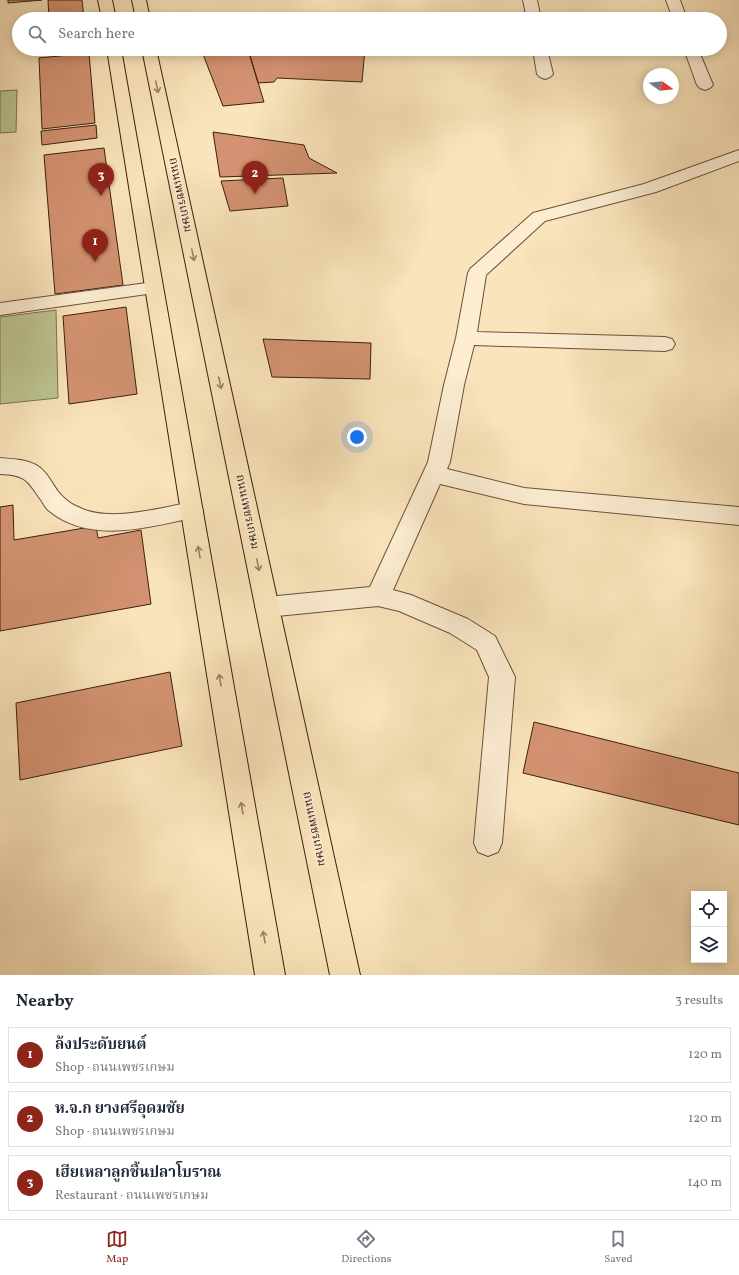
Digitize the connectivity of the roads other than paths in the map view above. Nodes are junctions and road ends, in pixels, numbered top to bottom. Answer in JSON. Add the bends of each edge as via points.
{"nodes":[{"id":1,"x":105,"y":0,"type":"edge"},
{"id":2,"x":139,"y":0,"type":"edge"},
{"id":3,"x":530,"y":0,"type":"edge"},
{"id":4,"x":673,"y":0,"type":"edge"},
{"id":5,"x":108,"y":12,"type":"edge"},
{"id":6,"x":142,"y":12,"type":"edge"},
{"id":7,"x":533,"y":12,"type":"edge"},
{"id":8,"x":677,"y":12,"type":"edge"},
{"id":9,"x":115,"y":56,"type":"edge"},
{"id":10,"x":150,"y":56,"type":"edge"},
{"id":11,"x":541,"y":56,"type":"edge"},
{"id":12,"x":694,"y":56,"type":"edge"},
{"id":13,"x":545,"y":74,"type":"dead end"},
{"id":14,"x":705,"y":85,"type":"dead end"},
{"id":15,"x":737,"y":157,"type":"edge"},
{"id":16,"x":154,"y":288,"type":"junction"},
{"id":17,"x":0,"y":309,"type":"edge"},
{"id":18,"x":466,"y":338,"type":"junction"},
{"id":19,"x":665,"y":344,"type":"dead end"},
{"id":20,"x":0,"y":466,"type":"edge"},
{"id":21,"x":434,"y":474,"type":"junction"},
{"id":22,"x":192,"y":510,"type":"junction"},
{"id":23,"x":739,"y":516,"type":"edge"},
{"id":24,"x":378,"y":596,"type":"junction"},
{"id":25,"x":267,"y":607,"type":"junction"},
{"id":26,"x":488,"y":843,"type":"dead end"},
{"id":27,"x":270,"y":975,"type":"edge"},
{"id":28,"x":345,"y":975,"type":"edge"}],
"edges":[{"from":1,"to":5,"type":"main road"},
{"from":2,"to":6,"type":"main road"},
{"from":3,"to":7,"type":"street"},
{"from":4,"to":8,"type":"street"},
{"from":9,"to":16,"type":"main road"},
{"from":10,"to":25,"type":"main road","name":"ถนนเพชรเกษม","one_way":true},
{"from":11,"to":13,"type":"street"},
{"from":12,"to":14,"type":"street"},
{"from":15,"to":18,"type":"street","via":[[650,188],[539,217],[477,273]]},
{"from":16,"to":17,"type":"street"},
{"from":16,"to":22,"type":"main road"},
{"from":18,"to":19,"type":"street"},
{"from":18,"to":21,"type":"street","via":[[439,462]]},
{"from":20,"to":22,"type":"street","via":[[21,466],[34,474],[55,504],[75,516],[122,522]]},
{"from":21,"to":23,"type":"street","via":[[524,496]]},
{"from":21,"to":24,"type":"street"},
{"from":27,"to":22,"type":"main road","one_way":true},
{"from":24,"to":25,"type":"street"},
{"from":24,"to":26,"type":"street","via":[[403,602],[452,623],[486,643],[502,677]]},
{"from":25,"to":28,"type":"main road","name":"ถนนเพชรเกษม"}]}
